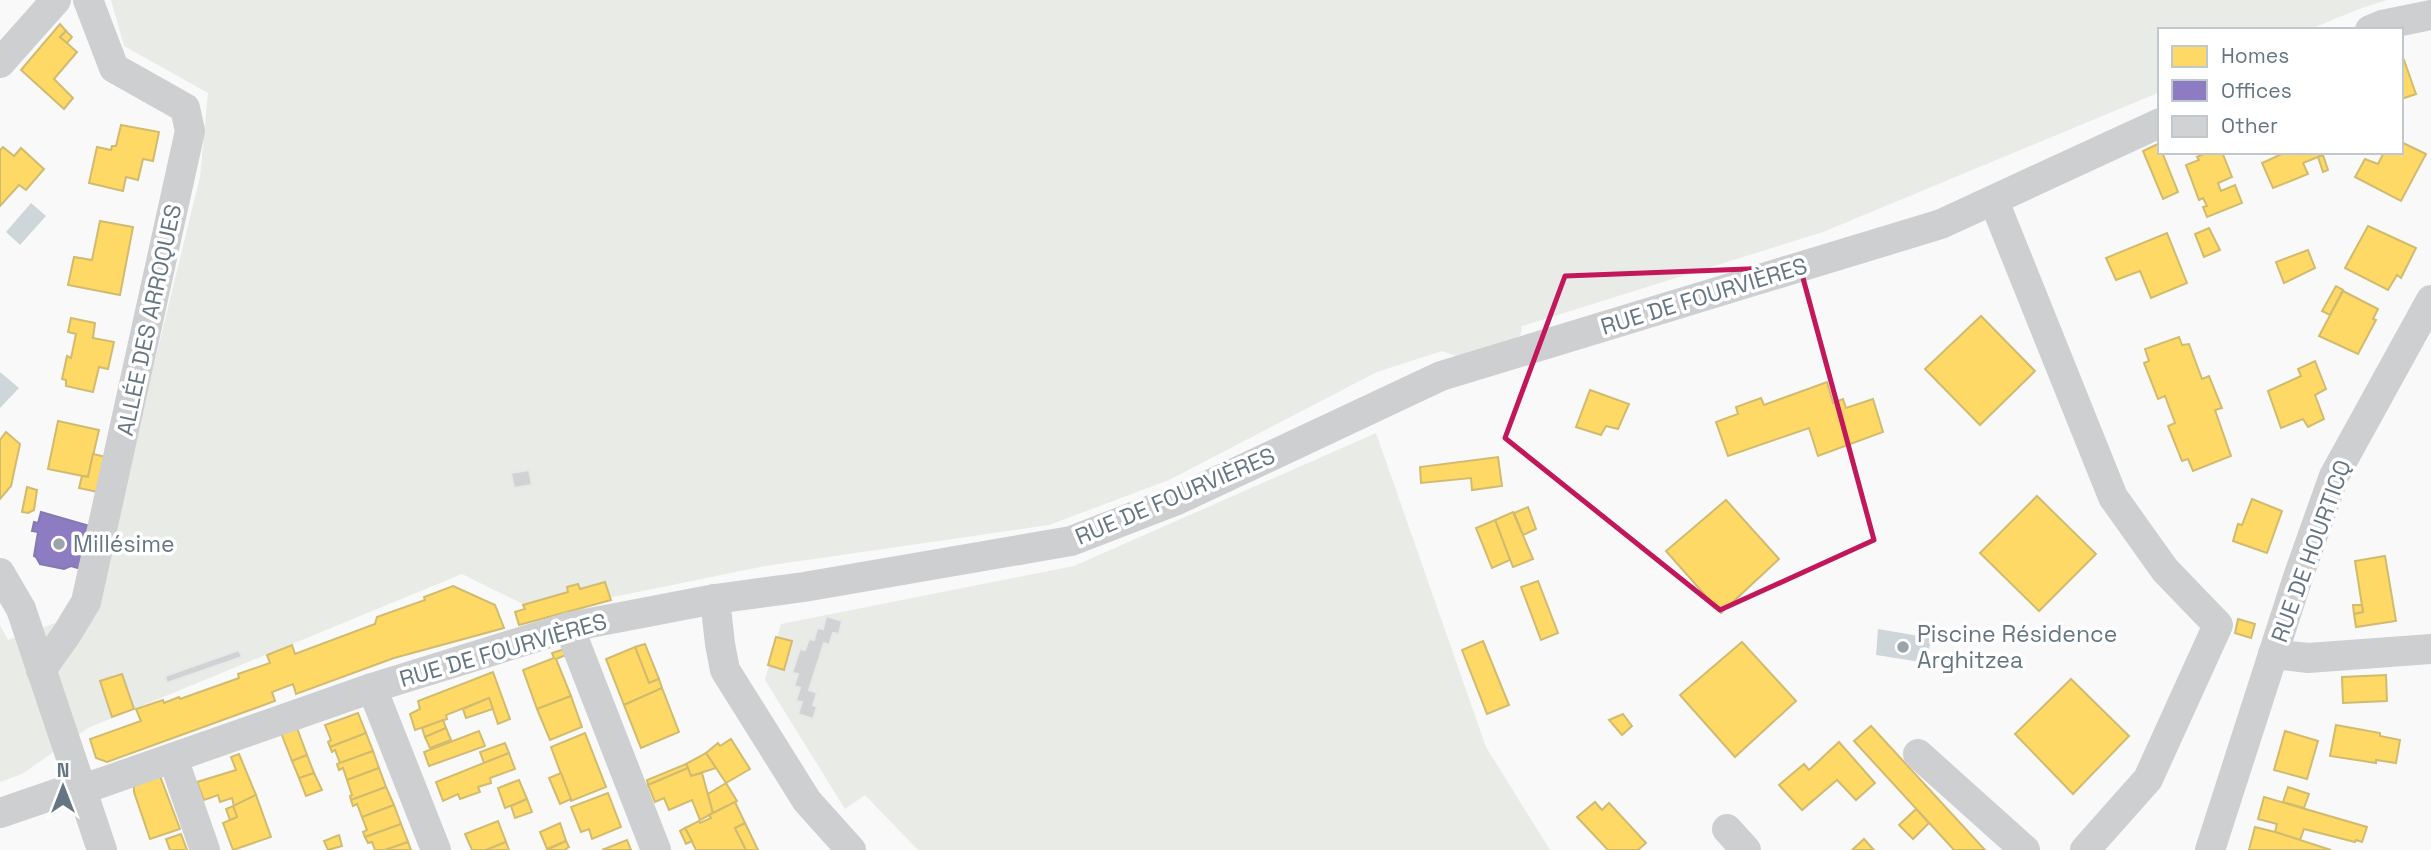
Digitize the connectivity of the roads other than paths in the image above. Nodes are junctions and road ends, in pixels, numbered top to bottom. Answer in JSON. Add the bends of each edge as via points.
{"nodes":[{"id":1,"x":56,"y":0,"type":"edge"},
{"id":2,"x":88,"y":0,"type":"edge"},
{"id":3,"x":2431,"y":15,"type":"edge"},
{"id":4,"x":2375,"y":28,"type":"edge"},
{"id":5,"x":1,"y":59,"type":"edge"},
{"id":6,"x":2158,"y":124,"type":"edge"},
{"id":7,"x":1994,"y":201,"type":"junction"},
{"id":8,"x":2431,"y":300,"type":"edge"},
{"id":9,"x":0,"y":573,"type":"edge"},
{"id":10,"x":715,"y":599,"type":"junction"},
{"id":11,"x":569,"y":627,"type":"junction"},
{"id":12,"x":2431,"y":649,"type":"edge"},
{"id":13,"x":2273,"y":654,"type":"junction"},
{"id":14,"x":41,"y":670,"type":"junction"},
{"id":15,"x":372,"y":688,"type":"junction"},
{"id":16,"x":1918,"y":754,"type":"dead end"},
{"id":17,"x":173,"y":758,"type":"junction"},
{"id":18,"x":79,"y":786,"type":"junction"},
{"id":19,"x":0,"y":813,"type":"edge"},
{"id":20,"x":102,"y":850,"type":"edge"},
{"id":21,"x":205,"y":850,"type":"edge"},
{"id":22,"x":436,"y":850,"type":"edge"},
{"id":23,"x":656,"y":850,"type":"edge"},
{"id":24,"x":851,"y":850,"type":"edge"},
{"id":25,"x":2025,"y":850,"type":"edge"},
{"id":26,"x":2085,"y":850,"type":"edge"},
{"id":27,"x":2210,"y":850,"type":"edge"}],
"edges":[{"from":1,"to":5,"type":"street"},
{"from":2,"to":14,"type":"street","name":"ALLÉE DES ARROQUES","via":[[114,68],[185,108],[190,131],[86,602]]},
{"from":3,"to":4,"type":"street"},
{"from":6,"to":7,"type":"street","name":"RUE DE FOURVIÈRES"},
{"from":7,"to":10,"type":"street","name":"RUE DE FOURVIÈRES","via":[[1941,224],[1441,376],[1177,500],[1070,541]]},
{"from":7,"to":26,"type":"street","via":[[2113,497],[2165,570],[2218,625],[2148,779]]},
{"from":8,"to":13,"type":"street","name":"RUE DE HOURTICQ","via":[[2334,476]]},
{"from":9,"to":14,"type":"street","via":[[21,609]]},
{"from":10,"to":11,"type":"street","name":"RUE DE FOURVIÈRES"},
{"from":10,"to":24,"type":"street","via":[[725,670],[807,801]]},
{"from":11,"to":15,"type":"street","name":"RUE DE FOURVIÈRES"},
{"from":11,"to":23,"type":"street"},
{"from":12,"to":13,"type":"street","name":"RUE DE HOURTICQ","via":[[2308,658]]},
{"from":13,"to":27,"type":"street","name":"RUE DE HOURTICQ"},
{"from":14,"to":18,"type":"street"},
{"from":15,"to":17,"type":"street","name":"RUE DE FOURVIÈRES"},
{"from":15,"to":22,"type":"street"},
{"from":16,"to":25,"type":"street"},
{"from":17,"to":18,"type":"street","name":"RUE DE FOURVIÈRES","via":[[92,786]]},
{"from":17,"to":21,"type":"street"},
{"from":18,"to":19,"type":"street","name":"RUE DE FOURVIÈRES"},
{"from":18,"to":20,"type":"street"}]}
